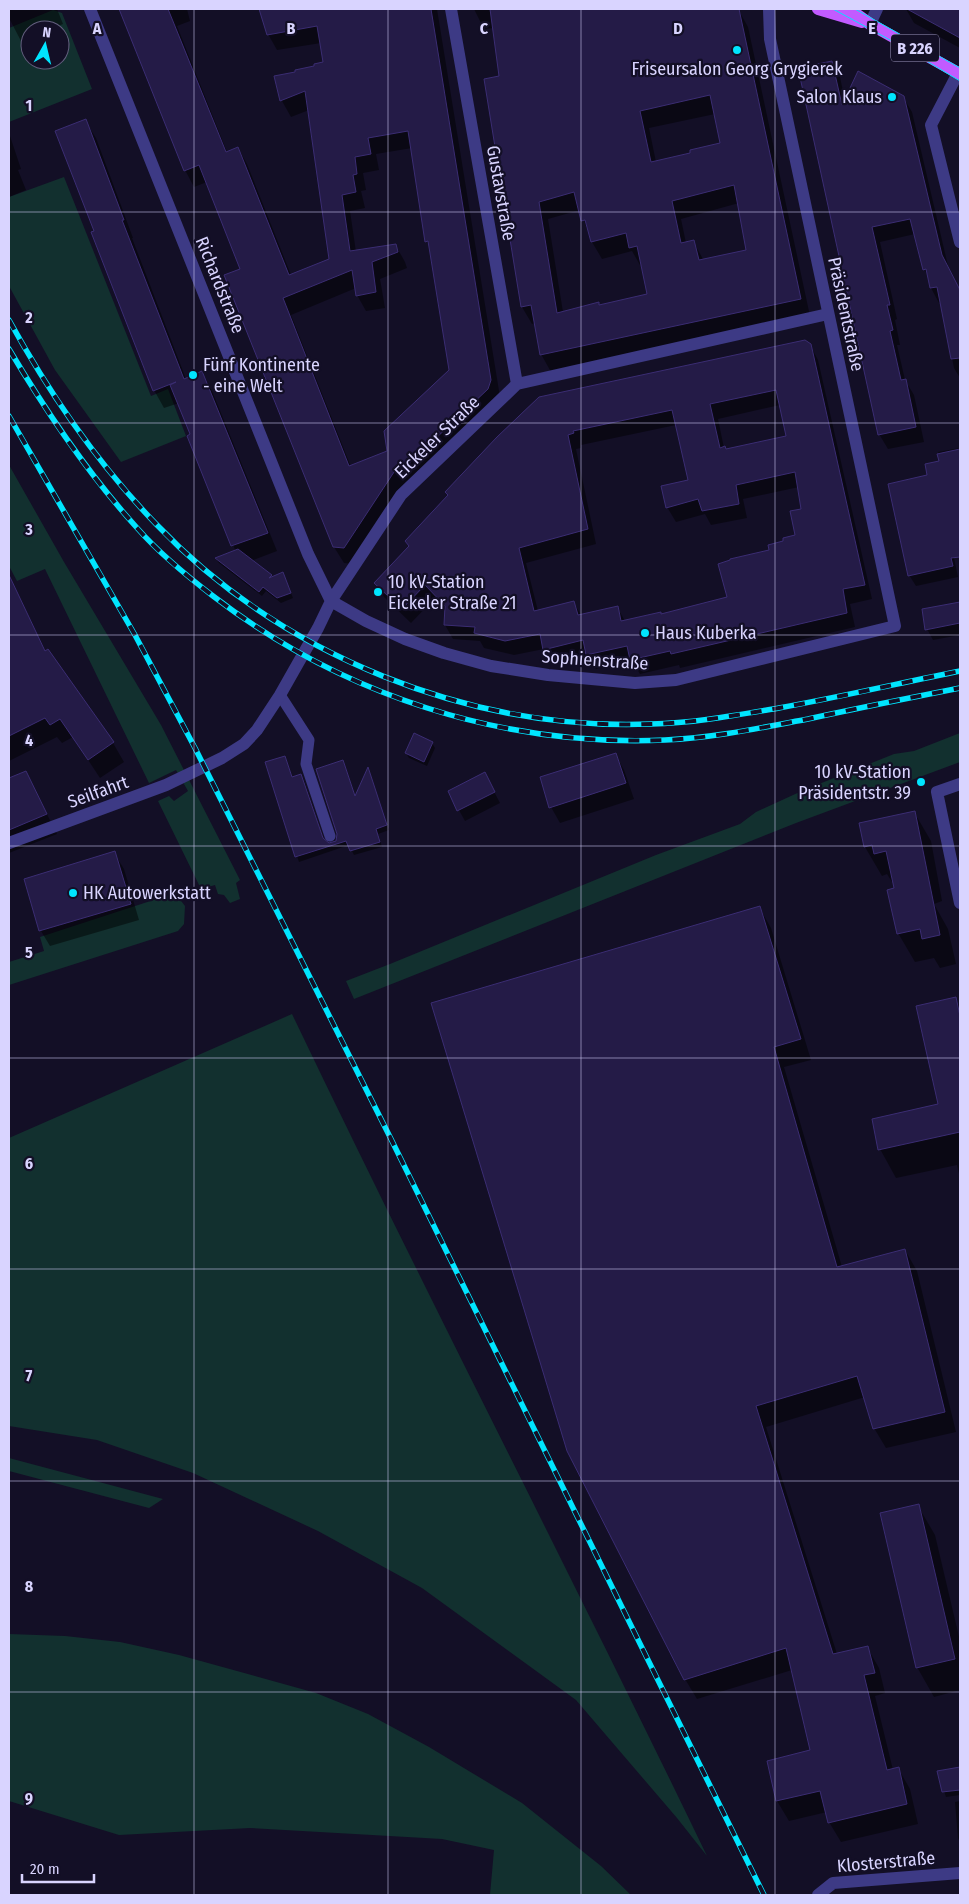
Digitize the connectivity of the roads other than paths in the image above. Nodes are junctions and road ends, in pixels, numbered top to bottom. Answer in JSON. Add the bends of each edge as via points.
{"nodes":[{"id":1,"x":90,"y":9,"type":"edge"},
{"id":2,"x":451,"y":9,"type":"edge"},
{"id":3,"x":769,"y":9,"type":"edge"},
{"id":4,"x":818,"y":9,"type":"edge"},
{"id":5,"x":849,"y":9,"type":"edge"},
{"id":6,"x":877,"y":9,"type":"edge"},
{"id":7,"x":870,"y":24,"type":"junction"},
{"id":8,"x":959,"y":74,"type":"edge"},
{"id":9,"x":960,"y":242,"type":"edge"},
{"id":10,"x":828,"y":314,"type":"junction"},
{"id":11,"x":517,"y":384,"type":"junction"},
{"id":12,"x":331,"y":600,"type":"junction"},
{"id":13,"x":895,"y":626,"type":"joint"},
{"id":14,"x":280,"y":695,"type":"junction"},
{"id":15,"x":198,"y":769,"type":"joint"},
{"id":16,"x":960,"y":784,"type":"edge"},
{"id":17,"x":330,"y":836,"type":"dead end"},
{"id":18,"x":9,"y":843,"type":"edge"},
{"id":19,"x":960,"y":903,"type":"edge"},
{"id":20,"x":960,"y":1873,"type":"edge"},
{"id":21,"x":818,"y":1895,"type":"edge"}],
"edges":[{"from":1,"to":12,"type":"street","name":"Richardstraße","via":[[308,554]]},
{"from":2,"to":11,"type":"street","name":"Gustavstraße"},
{"from":3,"to":10,"type":"street","name":"Präsidentstraße","via":[[770,39]]},
{"from":4,"to":7,"type":"main road","number":"B 226"},
{"from":5,"to":7,"type":"main road","number":"B 226"},
{"from":6,"to":7,"type":"street"},
{"from":7,"to":8,"type":"main road","number":"B 226"},
{"from":8,"to":9,"type":"street","via":[[931,125]]},
{"from":10,"to":11,"type":"street"},
{"from":10,"to":13,"type":"street","name":"Präsidentstraße"},
{"from":11,"to":12,"type":"street","name":"Eickeler Straße","via":[[401,495]]},
{"from":12,"to":13,"type":"street","name":"Sophienstraße","via":[[405,639],[444,653],[538,674],[635,684],[676,680]]},
{"from":12,"to":14,"type":"street","name":"Eickeler Straße"},
{"from":14,"to":15,"type":"street","name":"Eickeler Straße","via":[[244,744]]},
{"from":14,"to":17,"type":"lane","via":[[309,740],[306,764]]},
{"from":15,"to":18,"type":"street","name":"Seilfahrt","via":[[166,785]]},
{"from":16,"to":19,"type":"street","via":[[937,792]]},
{"from":20,"to":21,"type":"street","name":"Klosterstraße","via":[[833,1882]]}]}
